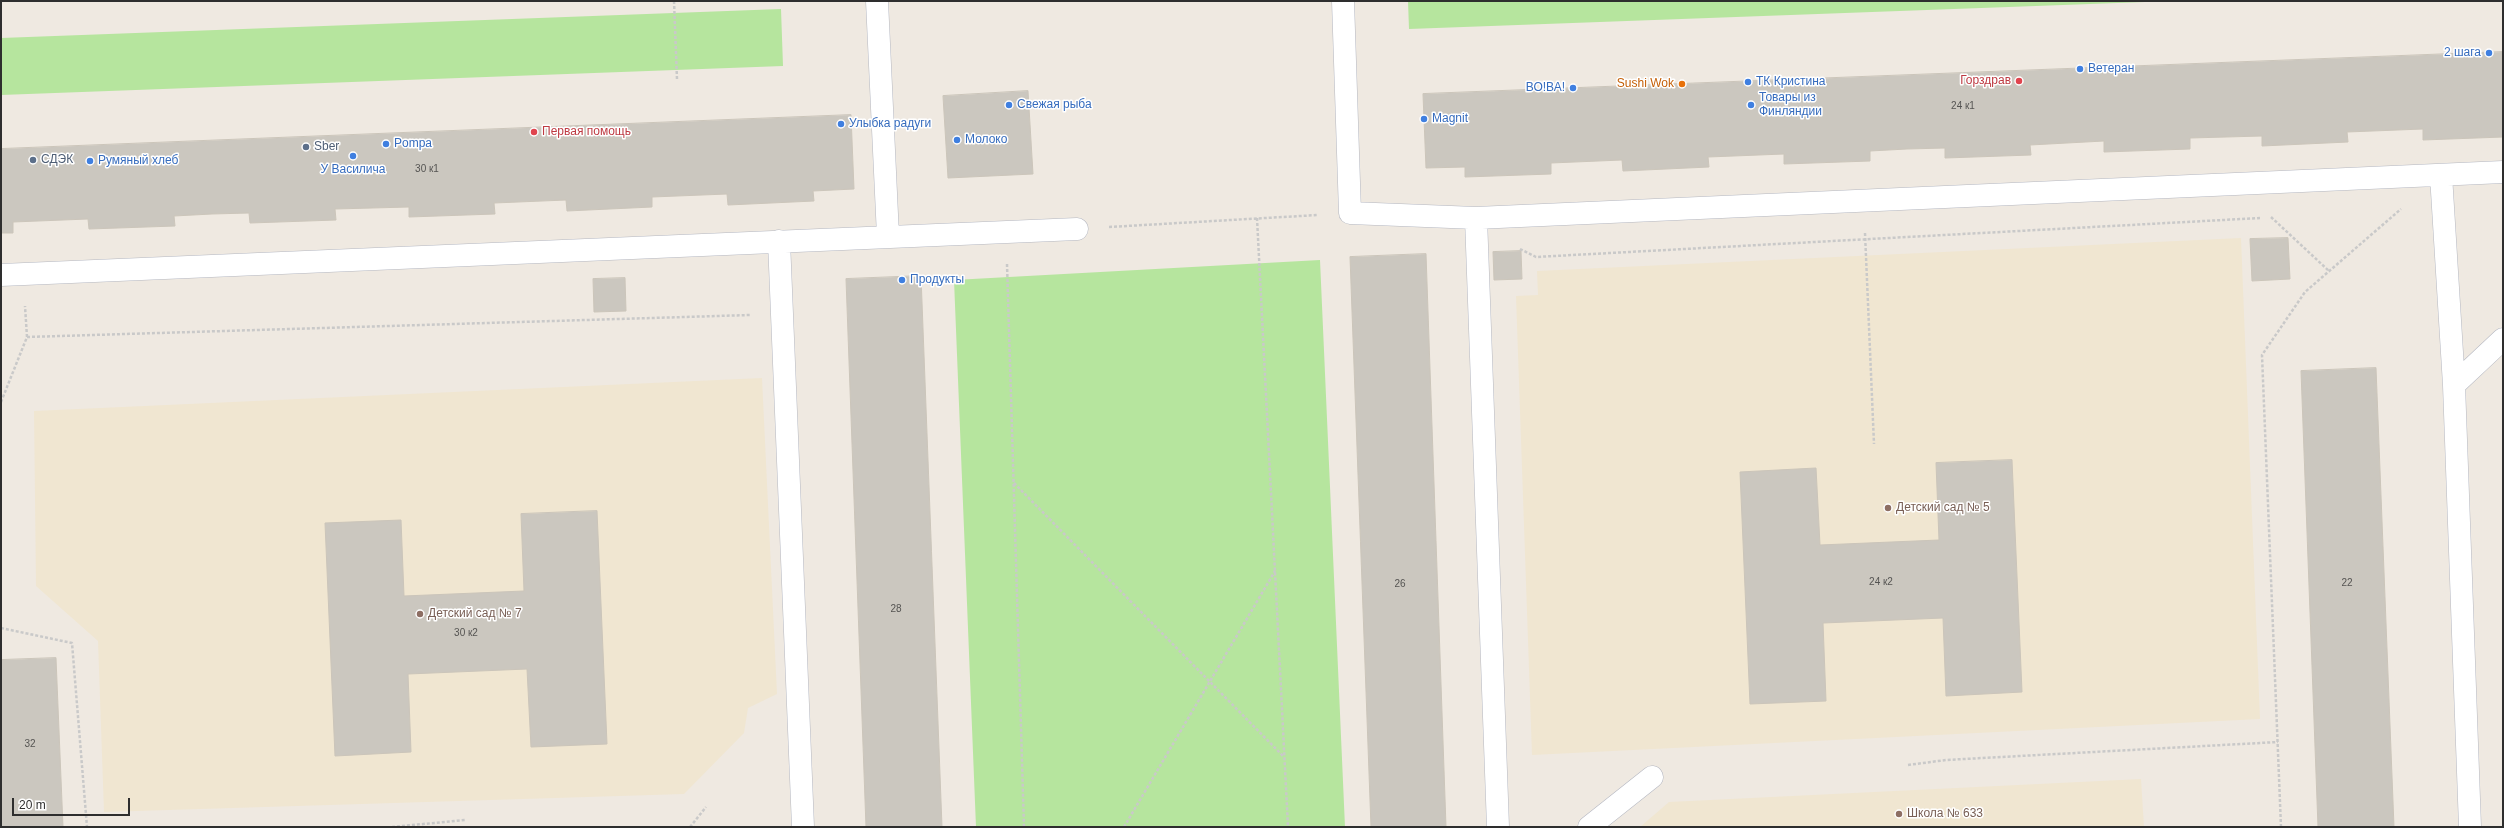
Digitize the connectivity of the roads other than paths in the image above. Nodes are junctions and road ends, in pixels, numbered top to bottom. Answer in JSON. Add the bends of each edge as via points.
{"nodes":[{"id":1,"x":877,"y":1,"type":"edge"},
{"id":2,"x":1343,"y":1,"type":"edge"},
{"id":3,"x":2503,"y":172,"type":"edge"},
{"id":4,"x":2441,"y":175,"type":"junction"},
{"id":5,"x":1476,"y":223,"type":"junction"},
{"id":6,"x":1077,"y":229,"type":"road end"},
{"id":7,"x":888,"y":236,"type":"junction"},
{"id":8,"x":779,"y":241,"type":"junction"},
{"id":9,"x":1,"y":275,"type":"edge"},
{"id":10,"x":2503,"y":339,"type":"edge"},
{"id":11,"x":2454,"y":385,"type":"junction"},
{"id":12,"x":1652,"y":777,"type":"dead end"},
{"id":13,"x":803,"y":827,"type":"edge"},
{"id":14,"x":1498,"y":827,"type":"edge"},
{"id":15,"x":1589,"y":827,"type":"edge"},
{"id":16,"x":2470,"y":827,"type":"edge"}],
"edges":[{"from":1,"to":7,"type":"lane"},
{"from":2,"to":5,"type":"lane","via":[[1350,213]]},
{"from":3,"to":4,"type":"lane"},
{"from":4,"to":5,"type":"lane","via":[[1864,200]]},
{"from":4,"to":11,"type":"lane"},
{"from":5,"to":14,"type":"lane"},
{"from":6,"to":7,"type":"lane"},
{"from":7,"to":8,"type":"lane"},
{"from":8,"to":9,"type":"lane"},
{"from":8,"to":13,"type":"lane"},
{"from":10,"to":11,"type":"lane"},
{"from":11,"to":16,"type":"lane"},
{"from":12,"to":15,"type":"lane"}]}
